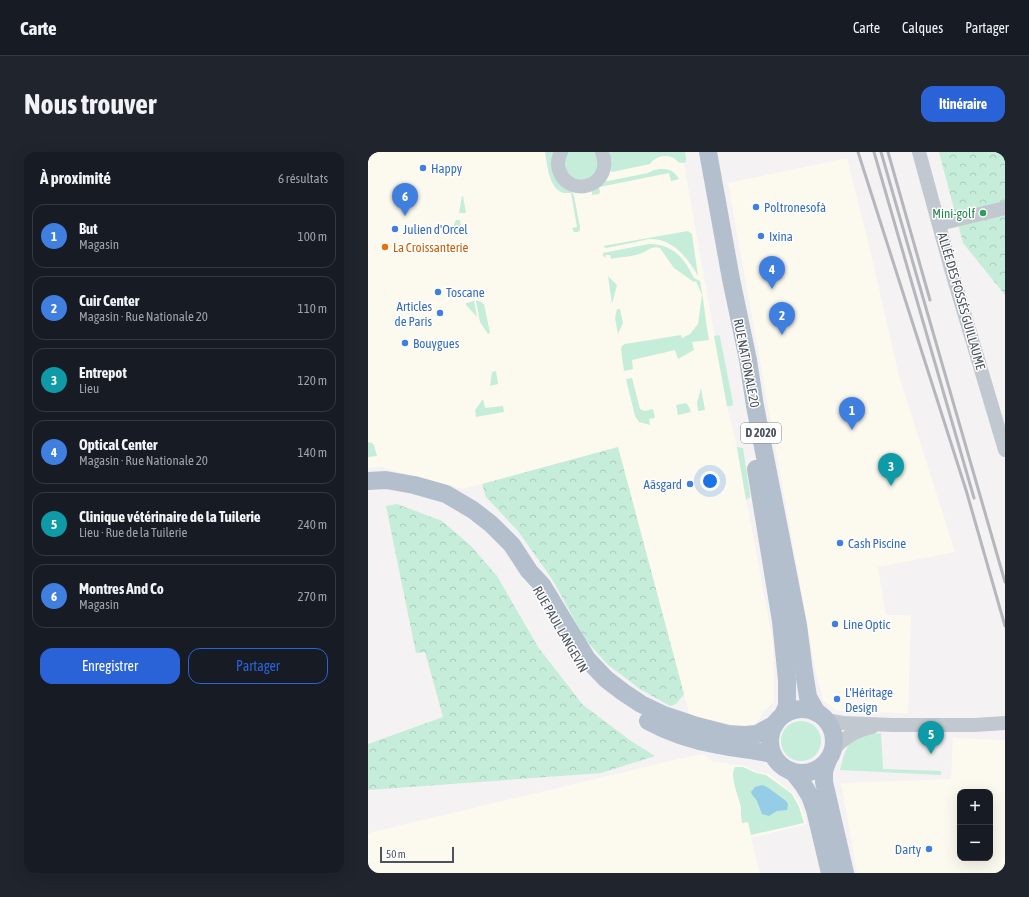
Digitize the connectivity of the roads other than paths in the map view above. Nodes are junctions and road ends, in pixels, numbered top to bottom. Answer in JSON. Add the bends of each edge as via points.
{"nodes":[{"id":1,"x":561,"y":152,"type":"edge"},
{"id":2,"x":602,"y":152,"type":"edge"},
{"id":3,"x":696,"y":152,"type":"edge"},
{"id":4,"x":708,"y":152,"type":"edge"},
{"id":5,"x":919,"y":152,"type":"edge"},
{"id":6,"x":1005,"y":208,"type":"edge"},
{"id":7,"x":940,"y":224,"type":"junction"},
{"id":8,"x":1003,"y":431,"type":"edge"},
{"id":9,"x":1005,"y":450,"type":"edge"},
{"id":10,"x":368,"y":481,"type":"edge"},
{"id":11,"x":821,"y":716,"type":"junction"},
{"id":12,"x":779,"y":719,"type":"junction"},
{"id":13,"x":1005,"y":723,"type":"edge"},
{"id":14,"x":893,"y":725,"type":"junction"},
{"id":15,"x":718,"y":738,"type":"junction"},
{"id":16,"x":772,"y":754,"type":"junction"},
{"id":17,"x":830,"y":756,"type":"junction"},
{"id":18,"x":794,"y":772,"type":"junction"},
{"id":19,"x":830,"y":873,"type":"edge"},
{"id":20,"x":844,"y":873,"type":"edge"}],
"edges":[{"from":1,"to":2,"type":"street","via":[[558,162],[561,175],[571,184],[578,186],[586,186],[598,180],[605,166]]},
{"from":3,"to":12,"type":"main road","name":"RUE NATIONALE 20","number":"D 2020","via":[[748,423],[781,621],[787,706]]},
{"from":4,"to":11,"type":"main road","name":"RUE NATIONALE 20","number":"D 2020","via":[[796,618],[808,697]]},
{"from":5,"to":7,"type":"street","name":"ALLÉE DES FOSSÉS GUILLAUME"},
{"from":6,"to":7,"type":"street"},
{"from":7,"to":8,"type":"street","name":"ALLÉE DES FOSSÉS GUILLAUME","via":[[951,269]]},
{"from":8,"to":9,"type":"street","name":"ALLÉE DES FOSSÉS GUILLAUME"},
{"from":10,"to":15,"type":"main road","name":"RUE PAUL LANGEVIN","via":[[386,480],[414,485],[446,494],[473,510],[512,545],[542,585],[587,659],[606,679],[641,704],[697,726]]},
{"from":11,"to":12,"type":"main road","via":[[800,709],[791,711]]},
{"from":11,"to":14,"type":"street","via":[[843,723]]},
{"from":11,"to":17,"type":"main road","via":[[832,729],[834,740]]},
{"from":12,"to":15,"type":"main road","name":"RUE PAUL LANGEVIN","via":[[757,734],[728,734]]},
{"from":12,"to":16,"type":"main road","via":[[770,733]]},
{"from":13,"to":14,"type":"street"},
{"from":14,"to":17,"type":"street","via":[[867,728],[854,733],[838,744]]},
{"from":15,"to":16,"type":"main road","name":"RUE PAUL LANGEVIN"},
{"from":16,"to":18,"type":"main road","via":[[781,766]]},
{"from":17,"to":18,"type":"main road","via":[[821,767],[813,771]]},
{"from":17,"to":20,"type":"main road","via":[[824,771],[824,782]]},
{"from":18,"to":19,"type":"main road","via":[[810,796],[815,810]]}]}
